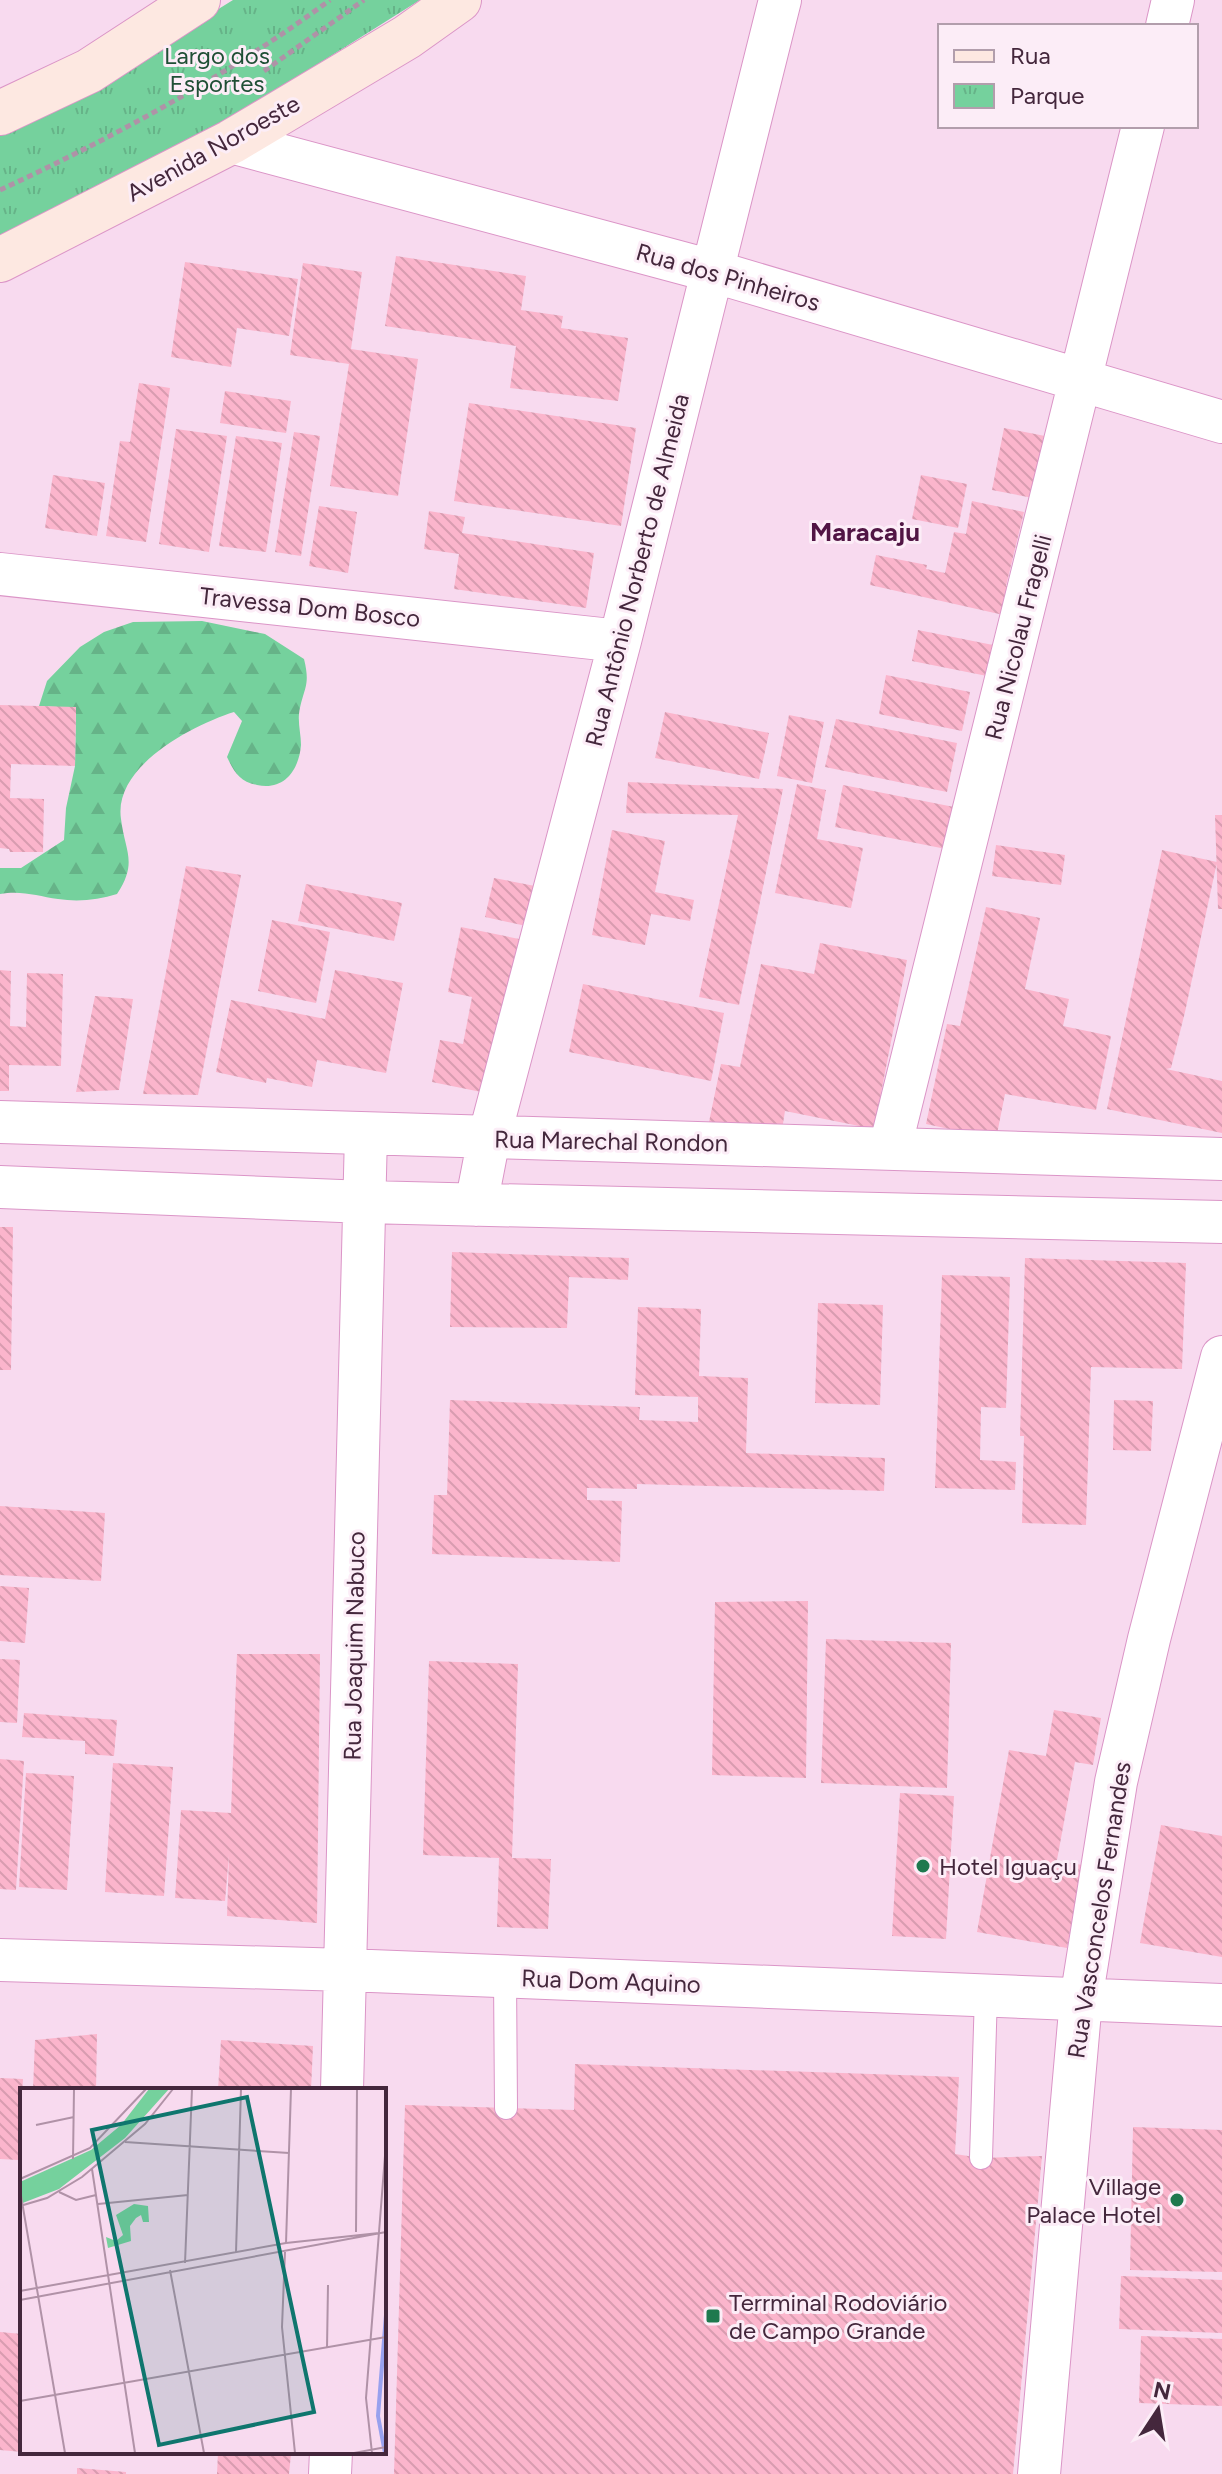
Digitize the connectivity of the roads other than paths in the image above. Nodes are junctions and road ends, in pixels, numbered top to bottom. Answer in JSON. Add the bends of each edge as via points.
{"nodes":[{"id":1,"x":198,"y":0,"type":"edge"},
{"id":2,"x":459,"y":0,"type":"edge"},
{"id":3,"x":780,"y":0,"type":"edge"},
{"id":4,"x":1173,"y":0,"type":"edge"},
{"id":5,"x":1167,"y":24,"type":"edge"},
{"id":6,"x":0,"y":113,"type":"edge"},
{"id":7,"x":1143,"y":128,"type":"edge"},
{"id":8,"x":231,"y":142,"type":"junction"},
{"id":9,"x":0,"y":260,"type":"edge"},
{"id":10,"x":712,"y":271,"type":"junction"},
{"id":11,"x":1082,"y":381,"type":"junction"},
{"id":12,"x":1222,"y":422,"type":"edge"},
{"id":13,"x":0,"y":574,"type":"edge"},
{"id":14,"x":620,"y":641,"type":"junction"},
{"id":15,"x":0,"y":1122,"type":"edge"},
{"id":16,"x":366,"y":1134,"type":"junction"},
{"id":17,"x":489,"y":1138,"type":"junction"},
{"id":18,"x":890,"y":1148,"type":"junction"},
{"id":19,"x":1222,"y":1159,"type":"edge"},
{"id":20,"x":0,"y":1187,"type":"edge"},
{"id":21,"x":365,"y":1202,"type":"junction"},
{"id":22,"x":476,"y":1205,"type":"junction"},
{"id":23,"x":1222,"y":1222,"type":"edge"},
{"id":24,"x":1222,"y":1357,"type":"edge"},
{"id":25,"x":0,"y":1960,"type":"edge"},
{"id":26,"x":346,"y":1970,"type":"junction"},
{"id":27,"x":505,"y":1977,"type":"junction"},
{"id":28,"x":986,"y":1994,"type":"junction"},
{"id":29,"x":1081,"y":2000,"type":"junction"},
{"id":30,"x":1222,"y":2005,"type":"edge"},
{"id":31,"x":342,"y":2088,"type":"edge"},
{"id":32,"x":506,"y":2108,"type":"dead end"},
{"id":33,"x":981,"y":2158,"type":"dead end"},
{"id":34,"x":331,"y":2454,"type":"edge"},
{"id":35,"x":330,"y":2474,"type":"edge"},
{"id":36,"x":1039,"y":2474,"type":"edge"}],
"edges":[{"from":1,"to":6,"type":"main road","via":[[89,71]]},
{"from":2,"to":8,"type":"main road","name":"Avenida Noroeste"},
{"from":3,"to":10,"type":"street","name":"Rua Antônio Norberto de Almeida"},
{"from":4,"to":5,"type":"street"},
{"from":7,"to":11,"type":"street","name":"Rua Nicolau Fragelli"},
{"from":8,"to":9,"type":"main road","name":"Avenida Noroeste"},
{"from":8,"to":10,"type":"street","name":"Rua dos Pinheiros"},
{"from":10,"to":11,"type":"street","name":"Rua dos Pinheiros"},
{"from":10,"to":14,"type":"street","name":"Rua Antônio Norberto de Almeida"},
{"from":11,"to":12,"type":"street","name":"Rua dos Pinheiros"},
{"from":11,"to":18,"type":"street","name":"Rua Nicolau Fragelli"},
{"from":13,"to":14,"type":"street","name":"Travessa Dom Bosco"},
{"from":14,"to":17,"type":"street","name":"Rua Antônio Norberto de Almeida"},
{"from":15,"to":16,"type":"street","name":"Rua Marechal Rondon"},
{"from":16,"to":17,"type":"street","name":"Rua Marechal Rondon"},
{"from":16,"to":21,"type":"street","name":"Rua Joaquim Nabuco"},
{"from":17,"to":18,"type":"street","name":"Rua Marechal Rondon"},
{"from":17,"to":22,"type":"street","name":"Rua Antônio Norberto de Almeida"},
{"from":18,"to":19,"type":"street","name":"Rua Marechal Rondon"},
{"from":20,"to":21,"type":"street"},
{"from":21,"to":22,"type":"street"},
{"from":21,"to":26,"type":"street","name":"Rua Joaquim Nabuco"},
{"from":22,"to":23,"type":"street"},
{"from":24,"to":29,"type":"street","name":"Rua Vasconcelos Fernandes","via":[[1116,1782]]},
{"from":25,"to":26,"type":"street","name":"Rua Dom Aquino"},
{"from":26,"to":27,"type":"street","name":"Rua Dom Aquino"},
{"from":26,"to":31,"type":"street","name":"Rua Joaquim Nabuco"},
{"from":27,"to":28,"type":"street","name":"Rua Dom Aquino"},
{"from":27,"to":32,"type":"lane"},
{"from":28,"to":29,"type":"street","name":"Rua Dom Aquino"},
{"from":28,"to":33,"type":"lane"},
{"from":29,"to":30,"type":"street","name":"Rua Dom Aquino"},
{"from":29,"to":36,"type":"street","name":"Rua Vasconcelos Fernandes"},
{"from":34,"to":35,"type":"street"}]}
